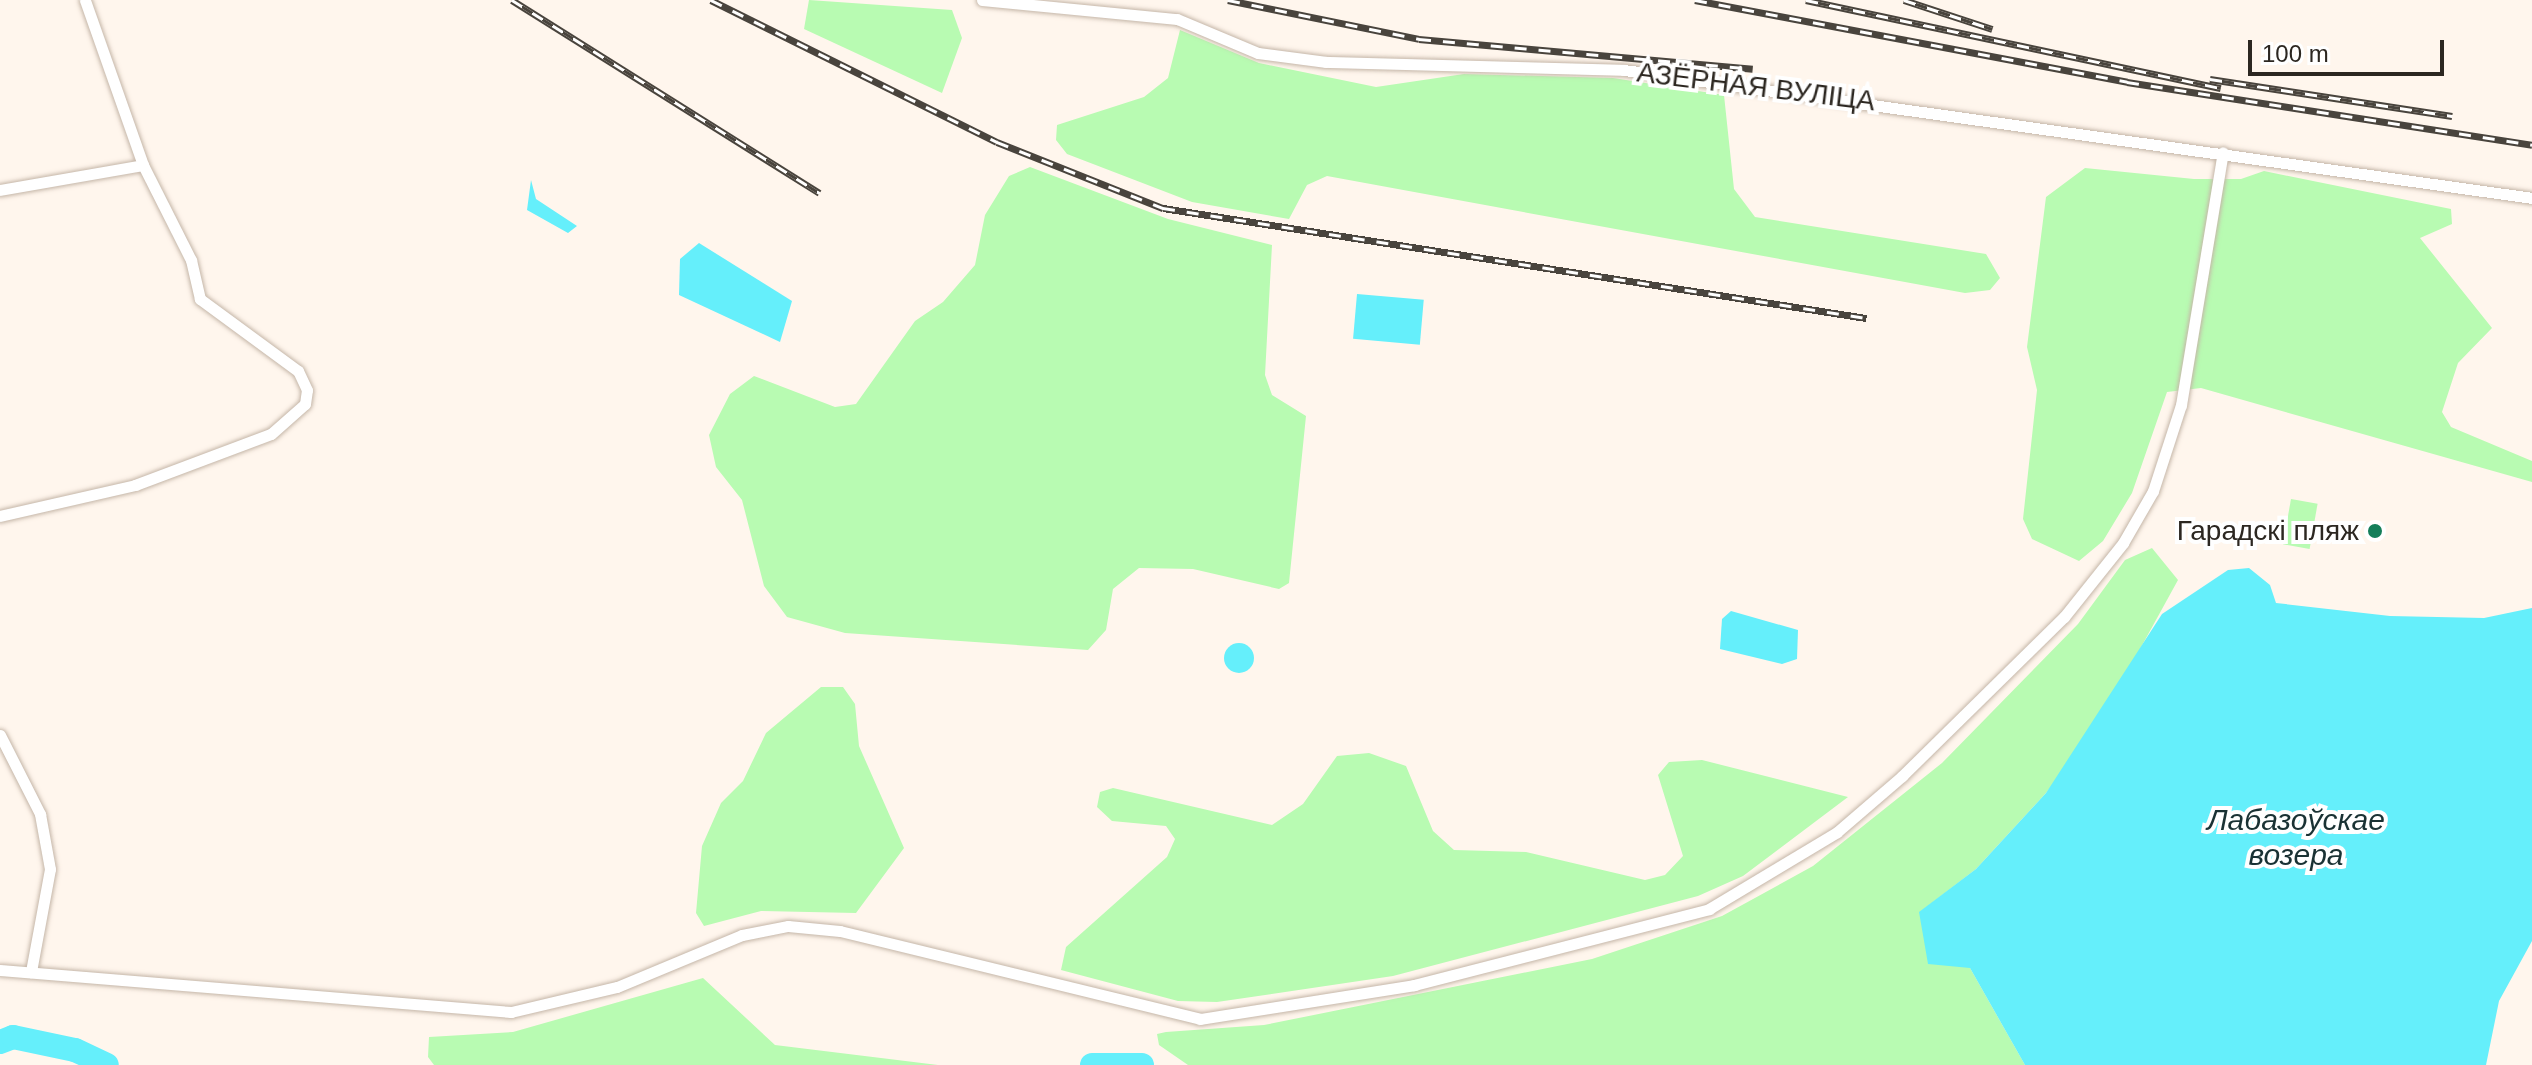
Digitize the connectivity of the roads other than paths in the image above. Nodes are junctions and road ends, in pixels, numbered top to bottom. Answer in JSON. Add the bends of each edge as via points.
{"nodes":[{"id":1,"x":85,"y":0,"type":"edge"},
{"id":2,"x":982,"y":0,"type":"edge"},
{"id":3,"x":2223,"y":152,"type":"junction"},
{"id":4,"x":143,"y":165,"type":"junction"},
{"id":5,"x":0,"y":190,"type":"edge"},
{"id":6,"x":2532,"y":198,"type":"edge"},
{"id":7,"x":0,"y":516,"type":"edge"},
{"id":8,"x":0,"y":735,"type":"edge"},
{"id":9,"x":0,"y":970,"type":"edge"},
{"id":10,"x":31,"y":972,"type":"junction"}],
"edges":[{"from":1,"to":4,"type":"street"},
{"from":2,"to":3,"type":"street","name":"АЗЁРНАЯ ВУЛІЦА","via":[[1177,19],[1258,53],[1326,62],[1624,70]]},
{"from":3,"to":6,"type":"street","name":"АЗЁРНАЯ ВУЛІЦА"},
{"from":3,"to":10,"type":"street","via":[[2181,405],[2153,491],[2123,543],[2021,663],[1902,776],[1837,832],[1709,909],[1414,985],[1200,1019],[840,931],[788,926],[742,935],[617,987],[511,1012]]},
{"from":4,"to":5,"type":"street"},
{"from":4,"to":7,"type":"street","via":[[191,260],[200,299],[298,371],[305,404],[271,434],[218,455],[135,485]]},
{"from":8,"to":10,"type":"street","via":[[40,814],[50,869]]},
{"from":9,"to":10,"type":"street"}]}
